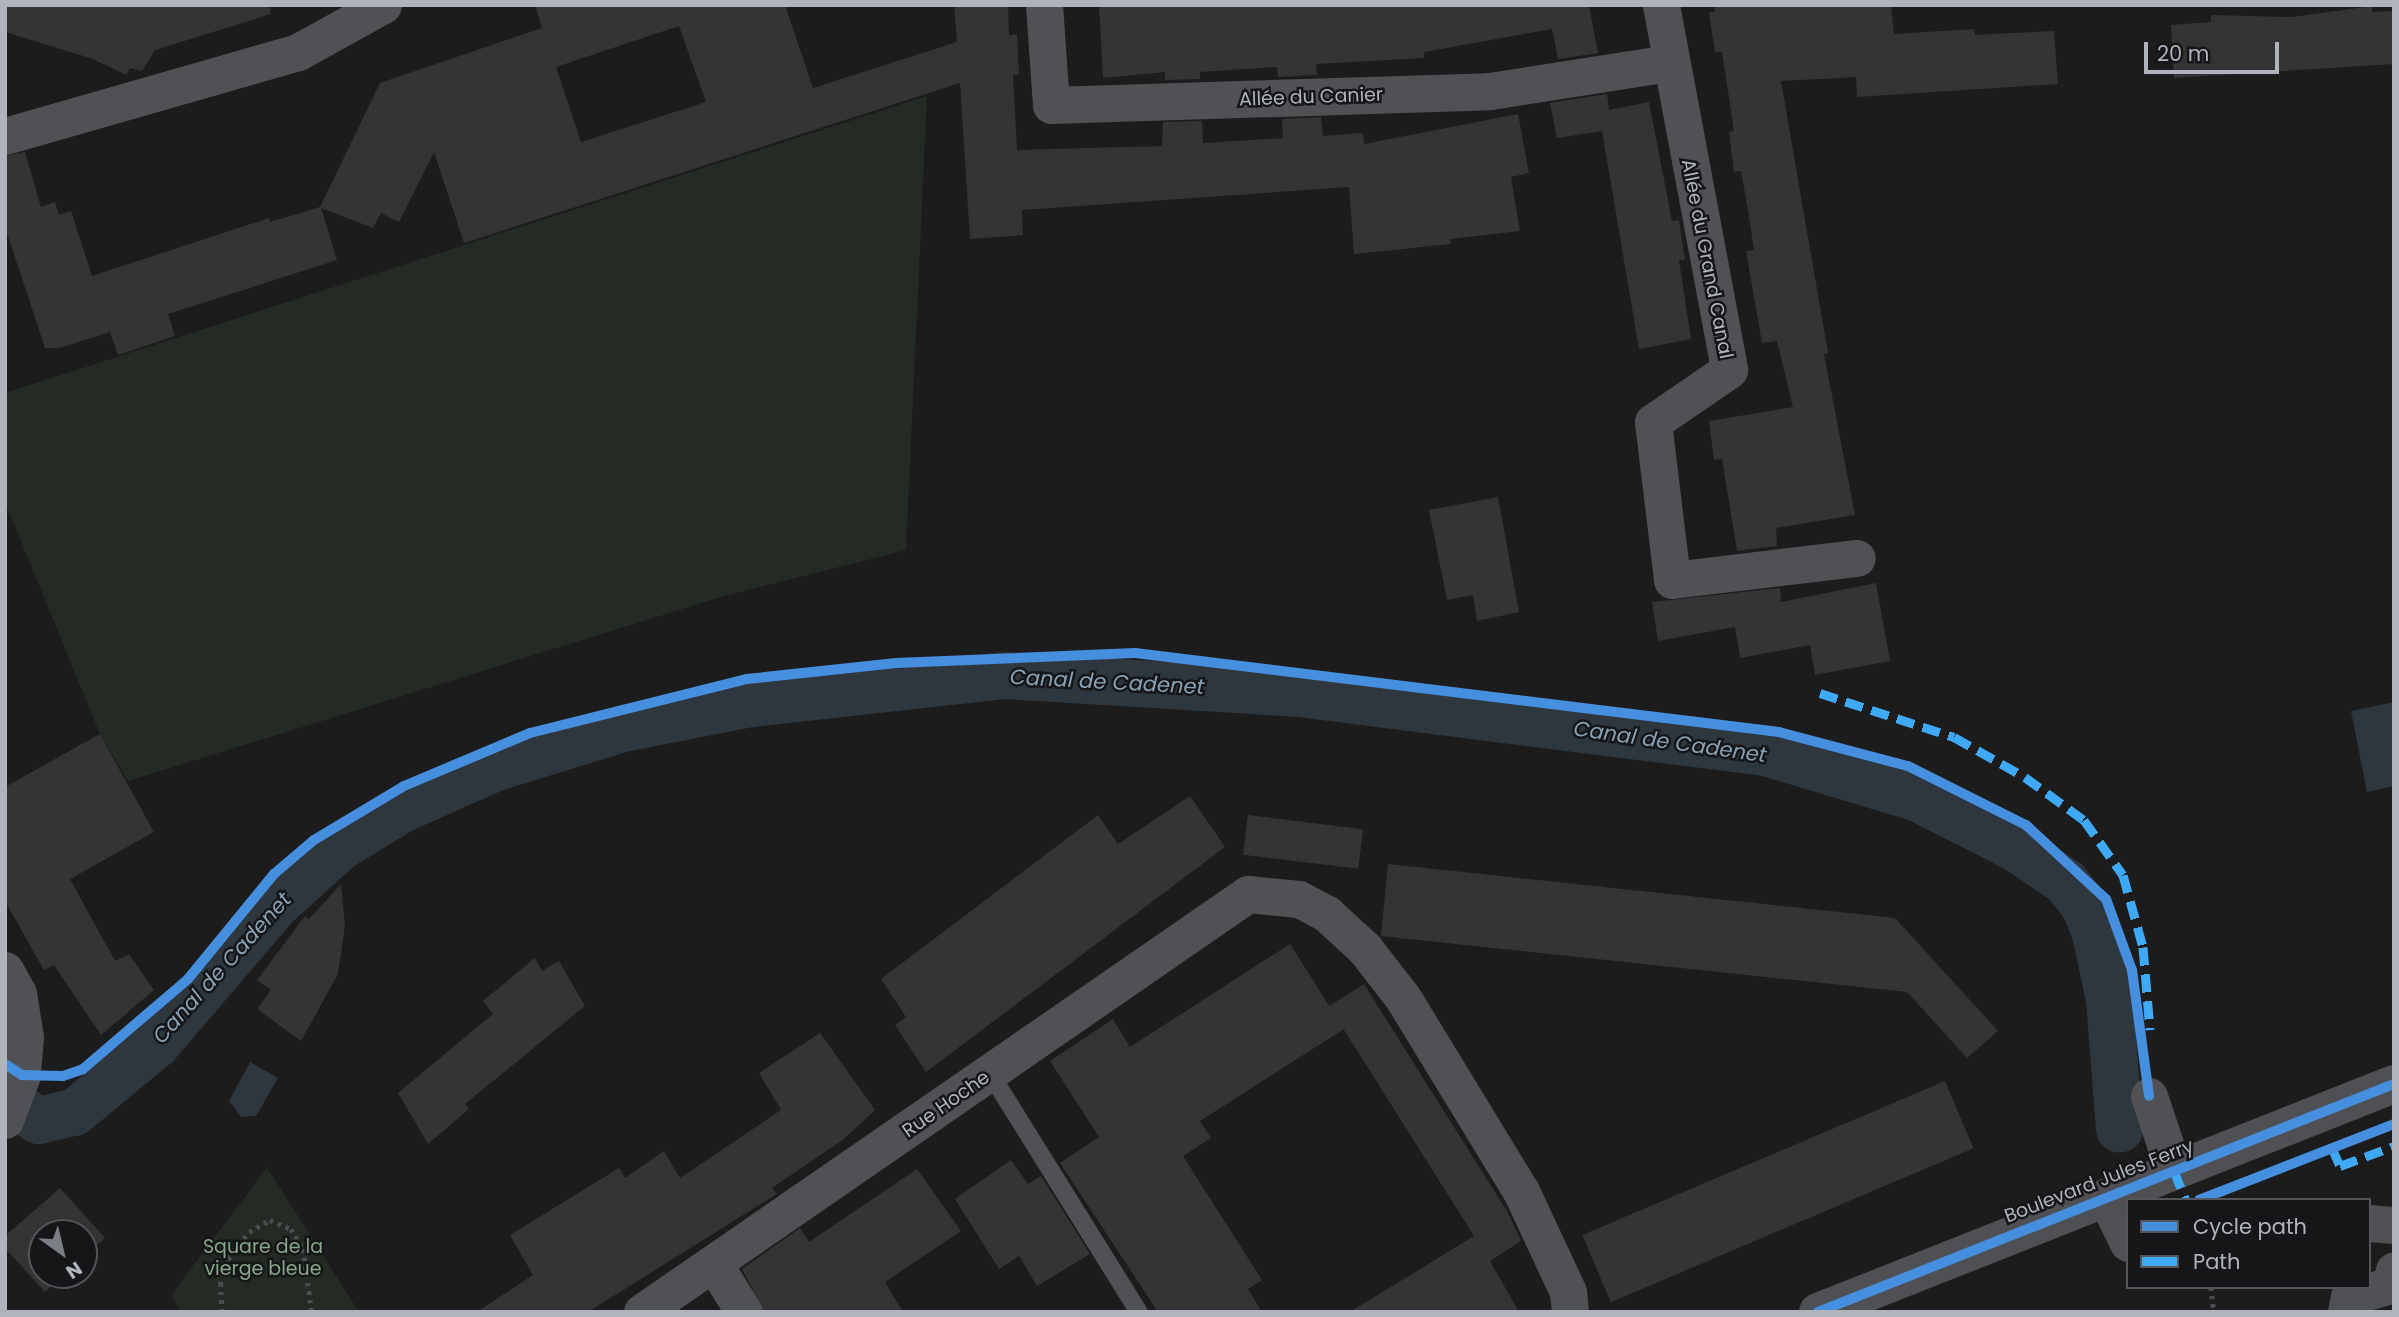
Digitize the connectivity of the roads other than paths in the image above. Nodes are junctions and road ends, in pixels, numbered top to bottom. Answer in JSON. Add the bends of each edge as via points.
{"nodes":[{"id":1,"x":383,"y":5,"type":"edge"},
{"id":2,"x":1044,"y":5,"type":"edge"},
{"id":3,"x":1661,"y":5,"type":"edge"},
{"id":4,"x":1669,"y":63,"type":"junction"},
{"id":5,"x":5,"y":136,"type":"edge"},
{"id":6,"x":1857,"y":558,"type":"dead end"},
{"id":7,"x":5,"y":970,"type":"edge"},
{"id":8,"x":990,"y":1073,"type":"junction"},
{"id":9,"x":2394,"y":1084,"type":"edge"},
{"id":10,"x":2149,"y":1096,"type":"dead end"},
{"id":11,"x":5,"y":1120,"type":"edge"},
{"id":12,"x":2174,"y":1171,"type":"junction"},
{"id":13,"x":2106,"y":1198,"type":"junction"},
{"id":14,"x":2371,"y":1223,"type":"edge"},
{"id":15,"x":2394,"y":1225,"type":"edge"},
{"id":16,"x":2126,"y":1239,"type":"edge"},
{"id":17,"x":714,"y":1264,"type":"junction"},
{"id":18,"x":2394,"y":1270,"type":"edge"},
{"id":19,"x":642,"y":1312,"type":"edge"},
{"id":20,"x":744,"y":1312,"type":"edge"},
{"id":21,"x":1139,"y":1312,"type":"edge"},
{"id":22,"x":1570,"y":1312,"type":"edge"},
{"id":23,"x":1818,"y":1312,"type":"edge"},
{"id":24,"x":2346,"y":1312,"type":"edge"}],
"edges":[{"from":1,"to":5,"type":"street","via":[[298,52]]},
{"from":2,"to":4,"type":"street","name":"Allée du Canier","via":[[1051,105],[1490,92]]},
{"from":3,"to":4,"type":"street","name":"Allée du Grand Canal"},
{"from":4,"to":6,"type":"street","name":"Allée du Grand Canal","via":[[1729,370],[1653,422],[1672,580]]},
{"from":7,"to":11,"type":"street","via":[[18,993],[25,1038],[22,1075]]},
{"from":8,"to":17,"type":"street","name":"Rue Hoche"},
{"from":8,"to":21,"type":"lane"},
{"from":8,"to":22,"type":"street","name":"Rue Hoche","via":[[1248,894],[1299,899],[1327,914],[1365,949],[1403,999],[1521,1191],[1568,1292]]},
{"from":9,"to":12,"type":"main road","name":"Boulevard Jules Ferry"},
{"from":10,"to":12,"type":"street"},
{"from":12,"to":13,"type":"main road","name":"Boulevard Jules Ferry"},
{"from":13,"to":16,"type":"street"},
{"from":13,"to":23,"type":"main road","name":"Boulevard Jules Ferry"},
{"from":14,"to":15,"type":"street"},
{"from":17,"to":19,"type":"street","name":"Rue Hoche"},
{"from":17,"to":20,"type":"street"},
{"from":18,"to":24,"type":"street","via":[[2391,1285],[2349,1297]]}]}
